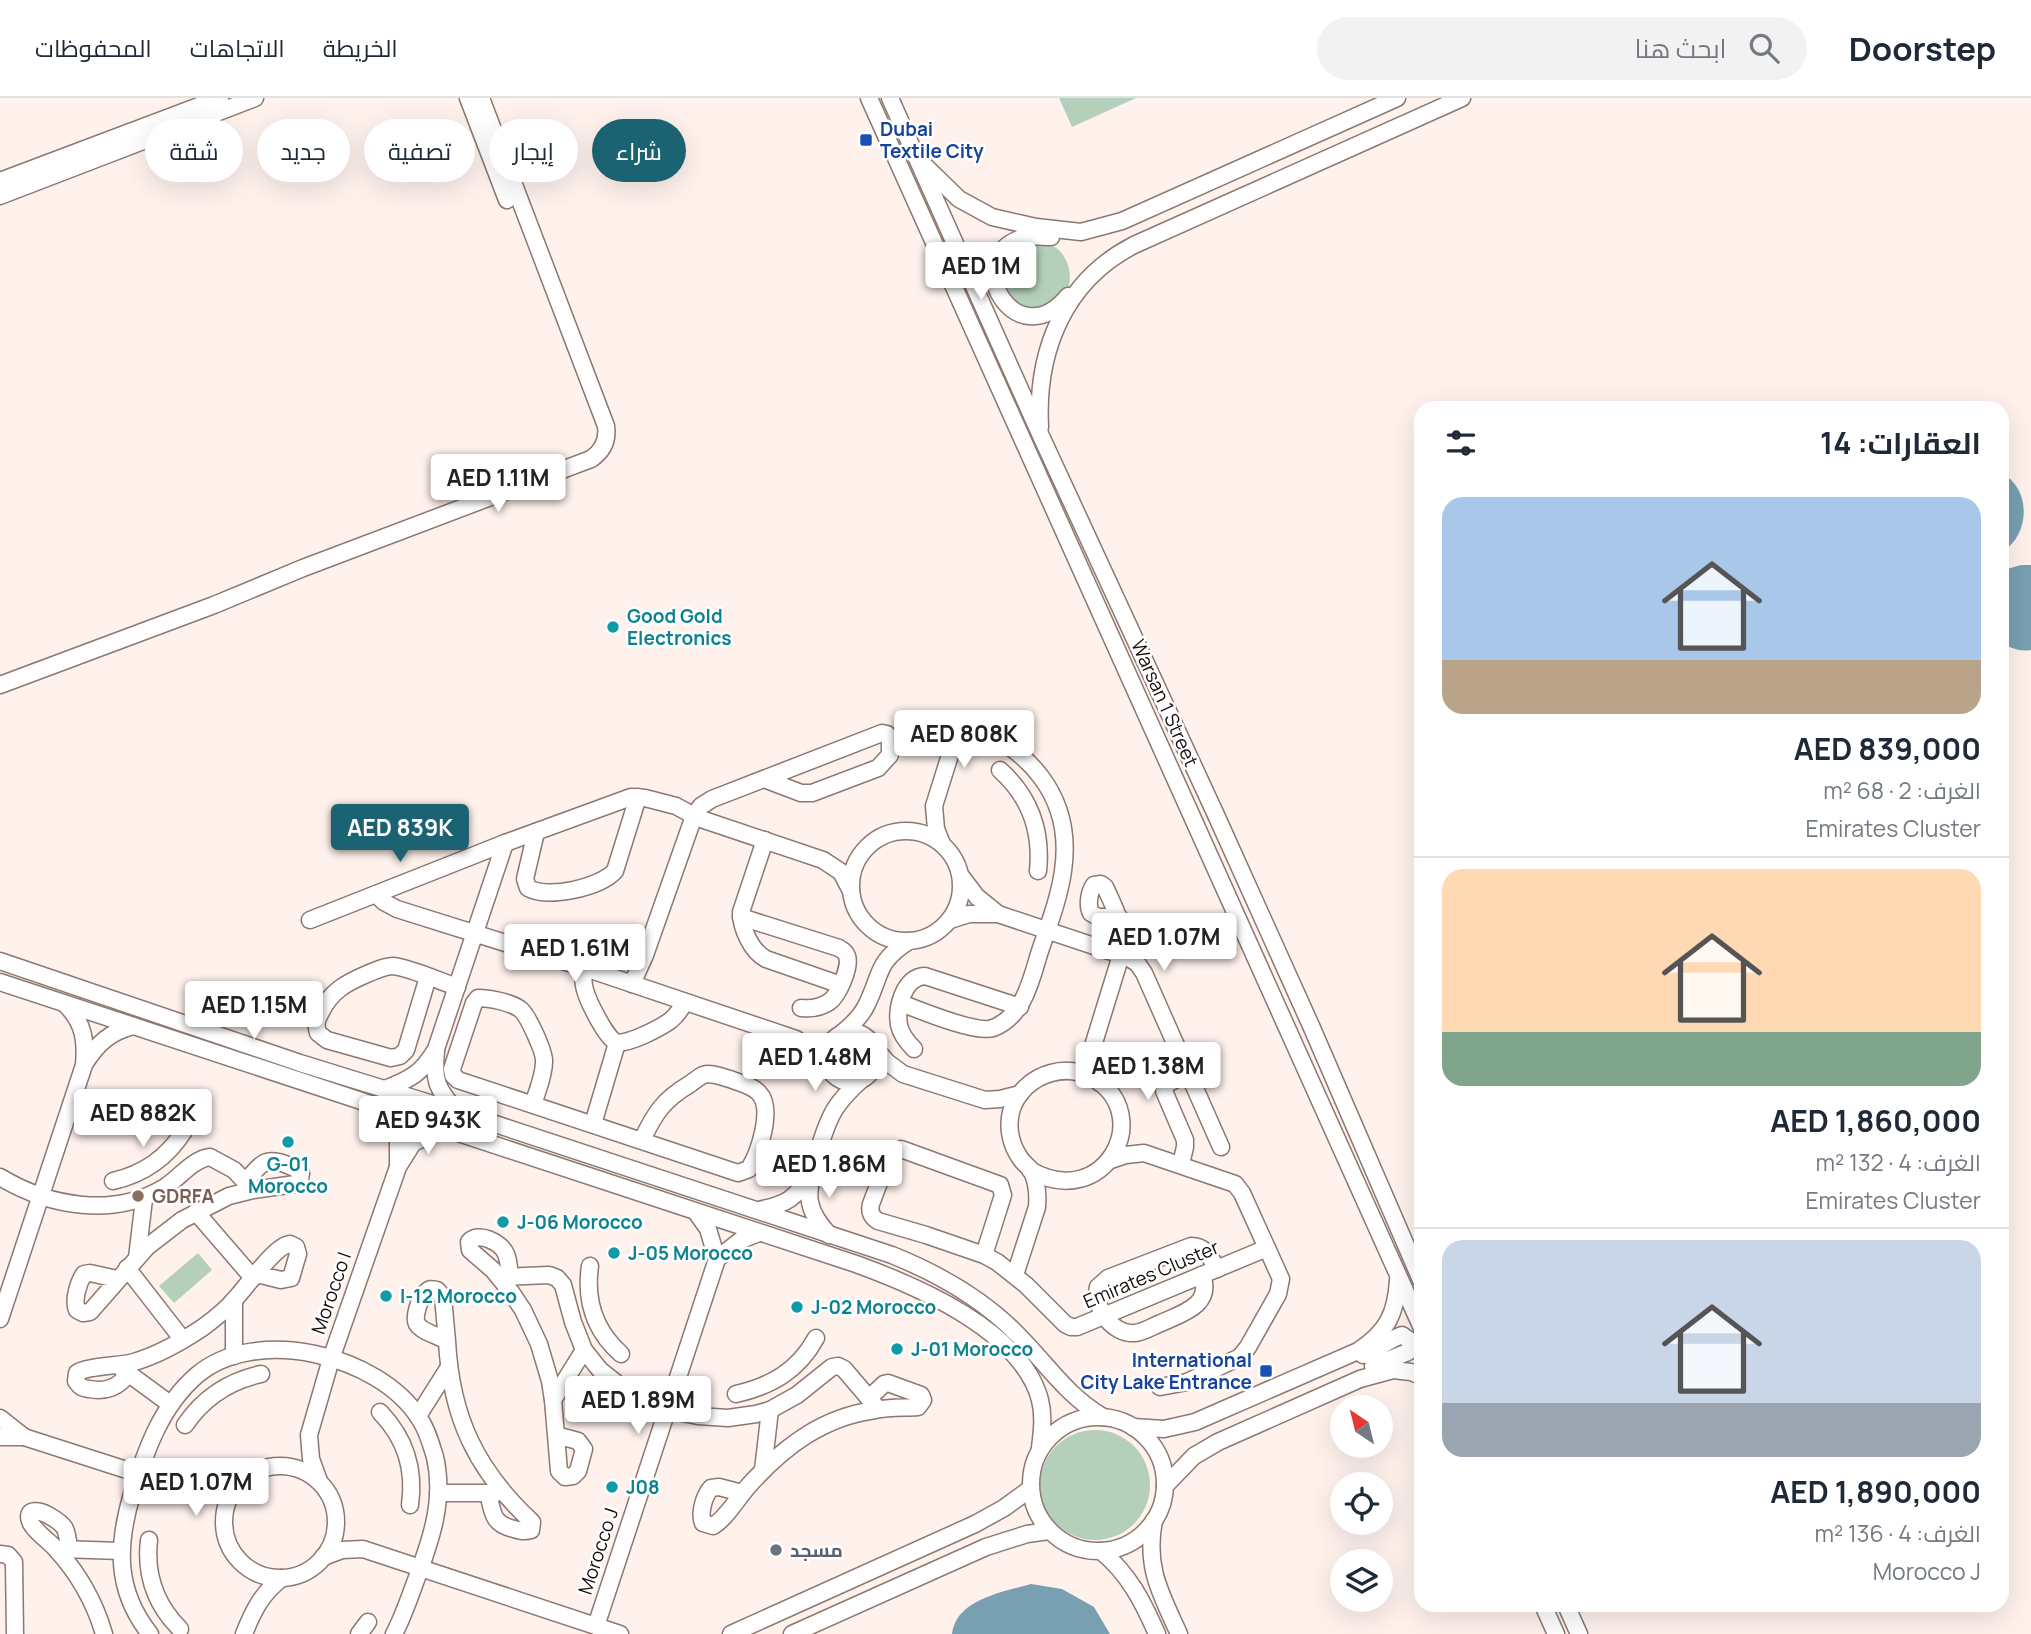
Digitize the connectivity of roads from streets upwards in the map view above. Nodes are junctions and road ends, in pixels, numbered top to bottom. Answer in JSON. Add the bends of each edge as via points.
{"nodes":[{"id":1,"x":220,"y":98,"type":"edge"},
{"id":2,"x":255,"y":98,"type":"edge"},
{"id":3,"x":468,"y":98,"type":"edge"},
{"id":4,"x":481,"y":98,"type":"edge"},
{"id":5,"x":869,"y":98,"type":"edge"},
{"id":6,"x":890,"y":98,"type":"edge"},
{"id":7,"x":1397,"y":98,"type":"edge"},
{"id":8,"x":1462,"y":98,"type":"edge"},
{"id":9,"x":914,"y":151,"type":"junction"},
{"id":10,"x":0,"y":181,"type":"edge"},
{"id":11,"x":0,"y":195,"type":"edge"},
{"id":12,"x":519,"y":232,"type":"dead end"},
{"id":13,"x":1081,"y":232,"type":"junction"},
{"id":14,"x":1099,"y":266,"type":"junction"},
{"id":15,"x":1041,"y":436,"type":"junction"},
{"id":16,"x":0,"y":685,"type":"edge"},
{"id":17,"x":1000,"y":770,"type":"dead end"},
{"id":18,"x":764,"y":779,"type":"junction"},
{"id":19,"x":638,"y":797,"type":"junction"},
{"id":20,"x":934,"y":806,"type":"junction"},
{"id":21,"x":1058,"y":810,"type":"junction"},
{"id":22,"x":694,"y":816,"type":"junction"},
{"id":23,"x":1034,"y":819,"type":"junction"},
{"id":24,"x":902,"y":831,"type":"junction"},
{"id":25,"x":536,"y":832,"type":"junction"},
{"id":26,"x":765,"y":840,"type":"junction"},
{"id":27,"x":505,"y":843,"type":"junction"},
{"id":28,"x":942,"y":844,"type":"junction"},
{"id":29,"x":866,"y":848,"type":"junction"},
{"id":30,"x":823,"y":860,"type":"junction"},
{"id":31,"x":1038,"y":871,"type":"dead end"},
{"id":32,"x":961,"y":876,"type":"junction"},
{"id":33,"x":851,"y":891,"type":"junction"},
{"id":34,"x":376,"y":894,"type":"junction"},
{"id":35,"x":998,"y":914,"type":"junction"},
{"id":36,"x":741,"y":917,"type":"junction"},
{"id":37,"x":1119,"y":917,"type":"dead end"},
{"id":38,"x":310,"y":920,"type":"dead end"},
{"id":39,"x":950,"y":920,"type":"junction"},
{"id":40,"x":871,"y":929,"type":"junction"},
{"id":41,"x":1047,"y":931,"type":"junction"},
{"id":42,"x":474,"y":934,"type":"junction"},
{"id":43,"x":909,"y":941,"type":"junction"},
{"id":44,"x":1121,"y":955,"type":"junction"},
{"id":45,"x":0,"y":961,"type":"edge"},
{"id":46,"x":584,"y":968,"type":"junction"},
{"id":47,"x":880,"y":969,"type":"junction"},
{"id":48,"x":428,"y":977,"type":"junction"},
{"id":49,"x":0,"y":982,"type":"edge"},
{"id":50,"x":632,"y":984,"type":"junction"},
{"id":51,"x":841,"y":985,"type":"junction"},
{"id":52,"x":457,"y":987,"type":"junction"},
{"id":53,"x":685,"y":1002,"type":"junction"},
{"id":54,"x":901,"y":1003,"type":"junction"},
{"id":55,"x":65,"y":1004,"type":"junction"},
{"id":56,"x":867,"y":1004,"type":"junction"},
{"id":57,"x":1020,"y":1007,"type":"junction"},
{"id":58,"x":801,"y":1008,"type":"dead end"},
{"id":59,"x":133,"y":1026,"type":"junction"},
{"id":60,"x":839,"y":1035,"type":"junction"},
{"id":61,"x":796,"y":1040,"type":"junction"},
{"id":62,"x":617,"y":1043,"type":"junction"},
{"id":63,"x":872,"y":1043,"type":"junction"},
{"id":64,"x":1093,"y":1046,"type":"junction"},
{"id":65,"x":436,"y":1049,"type":"junction"},
{"id":66,"x":914,"y":1049,"type":"dead end"},
{"id":67,"x":300,"y":1063,"type":"junction"},
{"id":68,"x":84,"y":1065,"type":"junction"},
{"id":69,"x":257,"y":1067,"type":"junction"},
{"id":70,"x":829,"y":1070,"type":"junction"},
{"id":71,"x":1063,"y":1070,"type":"junction"},
{"id":72,"x":1188,"y":1073,"type":"junction"},
{"id":73,"x":904,"y":1074,"type":"junction"},
{"id":74,"x":862,"y":1080,"type":"junction"},
{"id":75,"x":1100,"y":1083,"type":"junction"},
{"id":76,"x":385,"y":1089,"type":"junction"},
{"id":77,"x":1020,"y":1094,"type":"junction"},
{"id":78,"x":985,"y":1100,"type":"junction"},
{"id":79,"x":533,"y":1105,"type":"junction"},
{"id":80,"x":382,"y":1108,"type":"junction"},
{"id":81,"x":456,"y":1111,"type":"junction"},
{"id":82,"x":834,"y":1111,"type":"junction"},
{"id":83,"x":1121,"y":1122,"type":"junction"},
{"id":84,"x":593,"y":1124,"type":"junction"},
{"id":85,"x":1009,"y":1125,"type":"junction"},
{"id":86,"x":443,"y":1129,"type":"junction"},
{"id":87,"x":184,"y":1131,"type":"dead end"},
{"id":88,"x":642,"y":1140,"type":"junction"},
{"id":89,"x":1221,"y":1147,"type":"dead end"},
{"id":90,"x":1144,"y":1153,"type":"junction"},
{"id":91,"x":1108,"y":1161,"type":"junction"},
{"id":92,"x":156,"y":1162,"type":"junction"},
{"id":93,"x":1181,"y":1164,"type":"junction"},
{"id":94,"x":398,"y":1167,"type":"junction"},
{"id":95,"x":813,"y":1170,"type":"junction"},
{"id":96,"x":1030,"y":1170,"type":"junction"},
{"id":97,"x":0,"y":1177,"type":"edge"},
{"id":98,"x":113,"y":1181,"type":"dead end"},
{"id":99,"x":1073,"y":1181,"type":"junction"},
{"id":100,"x":170,"y":1184,"type":"junction"},
{"id":101,"x":41,"y":1195,"type":"junction"},
{"id":102,"x":144,"y":1199,"type":"junction"},
{"id":103,"x":1037,"y":1207,"type":"junction"},
{"id":104,"x":758,"y":1210,"type":"junction"},
{"id":105,"x":195,"y":1212,"type":"junction"},
{"id":106,"x":696,"y":1212,"type":"junction"},
{"id":107,"x":759,"y":1233,"type":"junction"},
{"id":108,"x":829,"y":1235,"type":"junction"},
{"id":109,"x":1267,"y":1248,"type":"junction"},
{"id":110,"x":984,"y":1255,"type":"junction"},
{"id":111,"x":717,"y":1259,"type":"junction"},
{"id":112,"x":1414,"y":1264,"type":"edge"},
{"id":113,"x":590,"y":1266,"type":"dead end"},
{"id":114,"x":127,"y":1268,"type":"junction"},
{"id":115,"x":1209,"y":1272,"type":"junction"},
{"id":116,"x":1015,"y":1275,"type":"junction"},
{"id":117,"x":1398,"y":1275,"type":"junction"},
{"id":118,"x":234,"y":1301,"type":"junction"},
{"id":119,"x":1414,"y":1310,"type":"edge"},
{"id":120,"x":593,"y":1314,"type":"junction"},
{"id":121,"x":1104,"y":1315,"type":"junction"},
{"id":122,"x":0,"y":1319,"type":"edge"},
{"id":123,"x":573,"y":1322,"type":"junction"},
{"id":124,"x":816,"y":1338,"type":"dead end"},
{"id":125,"x":183,"y":1340,"type":"junction"},
{"id":126,"x":447,"y":1341,"type":"dead end"},
{"id":127,"x":584,"y":1350,"type":"junction"},
{"id":128,"x":621,"y":1354,"type":"dead end"},
{"id":129,"x":234,"y":1356,"type":"junction"},
{"id":130,"x":1340,"y":1358,"type":"junction"},
{"id":131,"x":331,"y":1359,"type":"junction"},
{"id":132,"x":449,"y":1367,"type":"junction"},
{"id":133,"x":199,"y":1373,"type":"junction"},
{"id":134,"x":261,"y":1374,"type":"dead end"},
{"id":135,"x":1414,"y":1374,"type":"edge"},
{"id":136,"x":784,"y":1376,"type":"junction"},
{"id":137,"x":1160,"y":1387,"type":"dead end"},
{"id":138,"x":216,"y":1392,"type":"junction"},
{"id":139,"x":1329,"y":1392,"type":"junction"},
{"id":140,"x":736,"y":1394,"type":"dead end"},
{"id":141,"x":797,"y":1395,"type":"junction"},
{"id":142,"x":553,"y":1400,"type":"junction"},
{"id":143,"x":170,"y":1404,"type":"junction"},
{"id":144,"x":666,"y":1408,"type":"junction"},
{"id":145,"x":770,"y":1410,"type":"junction"},
{"id":146,"x":380,"y":1412,"type":"dead end"},
{"id":147,"x":418,"y":1416,"type":"junction"},
{"id":148,"x":1103,"y":1417,"type":"junction"},
{"id":149,"x":0,"y":1418,"type":"edge"},
{"id":150,"x":185,"y":1425,"type":"dead end"},
{"id":151,"x":1133,"y":1427,"type":"junction"},
{"id":152,"x":309,"y":1435,"type":"junction"},
{"id":153,"x":556,"y":1435,"type":"dead end"},
{"id":154,"x":0,"y":1437,"type":"edge"},
{"id":155,"x":24,"y":1437,"type":"junction"},
{"id":156,"x":432,"y":1448,"type":"junction"},
{"id":157,"x":1041,"y":1448,"type":"junction"},
{"id":158,"x":408,"y":1457,"type":"junction"},
{"id":159,"x":276,"y":1466,"type":"junction"},
{"id":160,"x":763,"y":1470,"type":"junction"},
{"id":161,"x":139,"y":1474,"type":"junction"},
{"id":162,"x":319,"y":1482,"type":"junction"},
{"id":163,"x":1165,"y":1486,"type":"junction"},
{"id":164,"x":1030,"y":1489,"type":"junction"},
{"id":165,"x":233,"y":1490,"type":"junction"},
{"id":166,"x":192,"y":1491,"type":"junction"},
{"id":167,"x":438,"y":1493,"type":"junction"},
{"id":168,"x":742,"y":1493,"type":"dead end"},
{"id":169,"x":410,"y":1505,"type":"dead end"},
{"id":170,"x":336,"y":1520,"type":"junction"},
{"id":171,"x":1154,"y":1520,"type":"junction"},
{"id":172,"x":223,"y":1521,"type":"junction"},
{"id":173,"x":1049,"y":1531,"type":"junction"},
{"id":174,"x":149,"y":1540,"type":"dead end"},
{"id":175,"x":363,"y":1549,"type":"junction"},
{"id":176,"x":121,"y":1551,"type":"junction"},
{"id":177,"x":1101,"y":1551,"type":"junction"},
{"id":178,"x":0,"y":1553,"type":"edge"},
{"id":179,"x":323,"y":1557,"type":"junction"},
{"id":180,"x":421,"y":1568,"type":"junction"},
{"id":181,"x":249,"y":1569,"type":"junction"},
{"id":182,"x":282,"y":1578,"type":"junction"},
{"id":183,"x":153,"y":1588,"type":"junction"},
{"id":184,"x":7,"y":1596,"type":"edge"},
{"id":185,"x":129,"y":1597,"type":"junction"},
{"id":186,"x":253,"y":1610,"type":"junction"},
{"id":187,"x":1546,"y":1612,"type":"edge"},
{"id":188,"x":1569,"y":1612,"type":"edge"},
{"id":189,"x":180,"y":1629,"type":"dead end"},
{"id":190,"x":144,"y":1631,"type":"edge"},
{"id":191,"x":609,"y":1631,"type":"edge"},
{"id":192,"x":14,"y":1632,"type":"edge"},
{"id":193,"x":104,"y":1634,"type":"edge"},
{"id":194,"x":244,"y":1634,"type":"edge"},
{"id":195,"x":394,"y":1634,"type":"edge"},
{"id":196,"x":731,"y":1634,"type":"edge"},
{"id":197,"x":792,"y":1634,"type":"edge"},
{"id":198,"x":1157,"y":1634,"type":"edge"},
{"id":199,"x":1179,"y":1634,"type":"edge"},
{"id":200,"x":1556,"y":1634,"type":"edge"},
{"id":201,"x":1579,"y":1634,"type":"edge"}],
"edges":[{"from":1,"to":10,"type":"street"},
{"from":2,"to":11,"type":"street"},
{"from":3,"to":12,"type":"street"},
{"from":4,"to":16,"type":"street","via":[[606,426],[601,450],[591,459],[535,481]]},
{"from":5,"to":117,"type":"street","name":"Warsan 1 Street"},
{"from":6,"to":9,"type":"street","name":"Warsan 1 Street"},
{"from":7,"to":13,"type":"street","via":[[1122,221]]},
{"from":8,"to":14,"type":"street","via":[[1134,245]]},
{"from":9,"to":13,"type":"street","via":[[946,188],[980,212],[1011,222]]},
{"from":9,"to":15,"type":"street","name":"Warsan 1 Street"},
{"from":13,"to":14,"type":"street","via":[[1018,239],[1009,245],[996,264],[999,297],[1006,306],[1027,316],[1049,313]]},
{"from":14,"to":15,"type":"street","via":[[1069,303],[1050,342],[1040,389]]},
{"from":15,"to":112,"type":"street","name":"Warsan 1 Street","via":[[1222,827]]},
{"from":17,"to":23,"type":"street","via":[[1021,793]]},
{"from":18,"to":18,"type":"street","via":[[812,793],[878,768],[890,755],[890,739],[882,733]]},
{"from":18,"to":22,"type":"street","via":[[712,799]]},
{"from":19,"to":22,"type":"street","via":[[681,807]]},
{"from":19,"to":25,"type":"street"},
{"from":19,"to":25,"type":"street","via":[[615,871],[589,885],[555,893],[528,888],[525,879]]},
{"from":20,"to":21,"type":"street","via":[[960,723],[1023,756],[1044,781]]},
{"from":20,"to":24,"type":"street"},
{"from":20,"to":28,"type":"street"},
{"from":21,"to":23,"type":"street"},
{"from":21,"to":41,"type":"street","via":[[1063,875]]},
{"from":22,"to":26,"type":"street"},
{"from":22,"to":50,"type":"street"},
{"from":23,"to":31,"type":"street"},
{"from":24,"to":28,"type":"street","via":[[930,836]]},
{"from":24,"to":29,"type":"street"},
{"from":25,"to":27,"type":"street"},
{"from":26,"to":30,"type":"street"},
{"from":26,"to":36,"type":"street"},
{"from":27,"to":34,"type":"street"},
{"from":27,"to":42,"type":"street"},
{"from":28,"to":32,"type":"street"},
{"from":29,"to":30,"type":"street","via":[[846,858]]},
{"from":29,"to":33,"type":"street","via":[[854,868]]},
{"from":30,"to":33,"type":"street","via":[[841,872]]},
{"from":32,"to":35,"type":"street"},
{"from":32,"to":39,"type":"street","via":[[960,899]]},
{"from":33,"to":40,"type":"street","via":[[857,912]]},
{"from":34,"to":38,"type":"street"},
{"from":34,"to":42,"type":"street","via":[[397,909]]},
{"from":35,"to":39,"type":"street","via":[[969,914]]},
{"from":35,"to":41,"type":"street"},
{"from":36,"to":51,"type":"street","via":[[762,957]]},
{"from":36,"to":51,"type":"street","via":[[842,950],[848,962]]},
{"from":37,"to":44,"type":"street"},
{"from":39,"to":43,"type":"street","via":[[932,935]]},
{"from":40,"to":43,"type":"street","via":[[889,939]]},
{"from":40,"to":47,"type":"street","via":[[879,948]]},
{"from":41,"to":44,"type":"street"},
{"from":41,"to":57,"type":"street"},
{"from":42,"to":46,"type":"street"},
{"from":42,"to":52,"type":"street"},
{"from":43,"to":47,"type":"street"},
{"from":44,"to":64,"type":"street"},
{"from":44,"to":72,"type":"street","via":[[1137,963],[1144,973]]},
{"from":45,"to":67,"type":"street"},
{"from":46,"to":50,"type":"street"},
{"from":46,"to":62,"type":"street","via":[[588,998]]},
{"from":47,"to":56,"type":"street"},
{"from":48,"to":48,"type":"street","via":[[390,966],[352,980],[328,999],[317,1021],[318,1032],[327,1040],[391,1058],[400,1056],[406,1050]]},
{"from":48,"to":52,"type":"street"},
{"from":49,"to":55,"type":"street"},
{"from":50,"to":53,"type":"street"},
{"from":51,"to":58,"type":"street","via":[[826,1004]]},
{"from":52,"to":65,"type":"street"},
{"from":53,"to":61,"type":"street"},
{"from":53,"to":62,"type":"street","via":[[666,1023],[629,1042]]},
{"from":54,"to":57,"type":"street","via":[[982,1029],[997,1026]]},
{"from":54,"to":57,"type":"street","via":[[909,982],[925,976]]},
{"from":54,"to":66,"type":"street","via":[[899,1023]]},
{"from":55,"to":59,"type":"street"},
{"from":55,"to":68,"type":"street","via":[[83,1032]]},
{"from":56,"to":60,"type":"street"},
{"from":56,"to":63,"type":"street"},
{"from":59,"to":68,"type":"street","via":[[103,1039]]},
{"from":59,"to":69,"type":"street"},
{"from":60,"to":61,"type":"street"},
{"from":60,"to":63,"type":"street","via":[[857,1032]]},
{"from":60,"to":70,"type":"street","via":[[825,1054]]},
{"from":61,"to":70,"type":"street"},
{"from":62,"to":84,"type":"street"},
{"from":63,"to":73,"type":"street"},
{"from":63,"to":74,"type":"street","via":[[875,1065]]},
{"from":64,"to":71,"type":"street","via":[[1083,1059]]},
{"from":64,"to":75,"type":"street","via":[[1093,1065]]},
{"from":65,"to":76,"type":"street","via":[[415,1075]]},
{"from":65,"to":81,"type":"street","via":[[437,1085]]},
{"from":67,"to":69,"type":"street","via":[[288,1065],[261,1058]]},
{"from":67,"to":76,"type":"street"},
{"from":68,"to":101,"type":"street"},
{"from":69,"to":80,"type":"street"},
{"from":70,"to":74,"type":"street","via":[[840,1080]]},
{"from":70,"to":82,"type":"street"},
{"from":71,"to":75,"type":"street","via":[[1083,1073]]},
{"from":71,"to":77,"type":"street","via":[[1033,1081]]},
{"from":72,"to":89,"type":"street"},
{"from":72,"to":93,"type":"street","via":[[1167,1084],[1164,1091],[1185,1139]]},
{"from":73,"to":74,"type":"street"},
{"from":73,"to":78,"type":"street"},
{"from":74,"to":82,"type":"street"},
{"from":75,"to":83,"type":"street","via":[[1114,1100]]},
{"from":76,"to":81,"type":"street"},
{"from":77,"to":78,"type":"street"},
{"from":77,"to":85,"type":"street"},
{"from":78,"to":85,"type":"street"},
{"from":79,"to":79,"type":"street","via":[[458,1080],[453,1074],[478,998],[513,1006],[526,1016],[544,1060]]},
{"from":79,"to":84,"type":"street"},
{"from":80,"to":86,"type":"street"},
{"from":80,"to":94,"type":"street","name":"Morocco I","via":[[398,1138]]},
{"from":81,"to":104,"type":"street"},
{"from":82,"to":95,"type":"street"},
{"from":83,"to":90,"type":"street"},
{"from":83,"to":91,"type":"street","via":[[1118,1143]]},
{"from":84,"to":88,"type":"street"},
{"from":85,"to":96,"type":"street","via":[[1015,1150]]},
{"from":86,"to":94,"type":"street","name":"Morocco I","via":[[413,1143]]},
{"from":86,"to":106,"type":"street"},
{"from":87,"to":92,"type":"street"},
{"from":88,"to":88,"type":"street","via":[[665,1101],[704,1075],[751,1087],[766,1105],[755,1157],[742,1172]]},
{"from":90,"to":91,"type":"street"},
{"from":90,"to":93,"type":"street"},
{"from":91,"to":99,"type":"street","via":[[1086,1178]]},
{"from":92,"to":98,"type":"street"},
{"from":92,"to":100,"type":"street"},
{"from":93,"to":109,"type":"street","via":[[1235,1184]]},
{"from":94,"to":131,"type":"street","name":"Morocco I"},
{"from":95,"to":104,"type":"street","via":[[792,1199]]},
{"from":95,"to":108,"type":"street","via":[[810,1203]]},
{"from":96,"to":99,"type":"street","via":[[1058,1181]]},
{"from":96,"to":103,"type":"street"},
{"from":97,"to":101,"type":"street"},
{"from":99,"to":103,"type":"street"},
{"from":100,"to":102,"type":"street"},
{"from":100,"to":105,"type":"street","via":[[210,1157],[249,1185]]},
{"from":101,"to":102,"type":"street","via":[[70,1204],[100,1206]]},
{"from":101,"to":122,"type":"street"},
{"from":102,"to":114,"type":"street"},
{"from":103,"to":116,"type":"street"},
{"from":104,"to":108,"type":"street"},
{"from":105,"to":114,"type":"street","via":[[158,1237]]},
{"from":105,"to":118,"type":"street","via":[[255,1276]]},
{"from":106,"to":107,"type":"street"},
{"from":106,"to":111,"type":"street","via":[[708,1229]]},
{"from":107,"to":111,"type":"street","via":[[732,1245]]},
{"from":107,"to":157,"type":"street","via":[[906,1283],[977,1324],[1031,1379],[1042,1414]]},
{"from":108,"to":148,"type":"street","via":[[903,1260],[958,1287],[1015,1332],[1072,1396]]},
{"from":109,"to":115,"type":"street","name":"Emirates Cluster"},
{"from":109,"to":137,"type":"street","via":[[1279,1274],[1280,1289],[1245,1352],[1187,1382]]},
{"from":110,"to":110,"type":"street","via":[[873,1217],[871,1204],[891,1151],[901,1149],[1000,1185],[1003,1195]]},
{"from":110,"to":116,"type":"street"},
{"from":111,"to":144,"type":"street","name":"Morocco J"},
{"from":113,"to":120,"type":"street"},
{"from":114,"to":125,"type":"street"},
{"from":115,"to":121,"type":"street","name":"Emirates Cluster"},
{"from":115,"to":121,"type":"street","via":[[1204,1294],[1195,1307],[1139,1332],[1120,1329]]},
{"from":115,"to":121,"type":"street","via":[[1206,1250],[1195,1245],[1108,1278],[1097,1292]]},
{"from":116,"to":121,"type":"street","name":"Emirates Cluster","via":[[1068,1326],[1077,1327]]},
{"from":117,"to":119,"type":"street","name":"Warsan 1 Street"},
{"from":117,"to":130,"type":"street","via":[[1395,1307],[1387,1325],[1366,1345]]},
{"from":118,"to":125,"type":"street"},
{"from":118,"to":129,"type":"street"},
{"from":120,"to":123,"type":"street"},
{"from":120,"to":128,"type":"street"},
{"from":123,"to":127,"type":"street"},
{"from":123,"to":142,"type":"street","via":[[557,1278],[505,1277],[532,1327]]},
{"from":124,"to":136,"type":"street"},
{"from":125,"to":143,"type":"street","via":[[123,1370]]},
{"from":126,"to":132,"type":"street"},
{"from":127,"to":142,"type":"street"},
{"from":127,"to":144,"type":"street","via":[[620,1387]]},
{"from":129,"to":131,"type":"street","via":[[288,1350]]},
{"from":129,"to":133,"type":"street"},
{"from":130,"to":139,"type":"street","via":[[1368,1353],[1402,1335],[1411,1344],[1404,1354],[1364,1370]]},
{"from":130,"to":151,"type":"street","via":[[1195,1422],[1164,1429]]},
{"from":131,"to":147,"type":"street","via":[[376,1378]]},
{"from":131,"to":152,"type":"street","name":"Morocco I"},
{"from":132,"to":147,"type":"street"},
{"from":132,"to":167,"type":"street","via":[[459,1413],[495,1493]]},
{"from":133,"to":138,"type":"street"},
{"from":133,"to":143,"type":"street"},
{"from":134,"to":138,"type":"street"},
{"from":135,"to":139,"type":"street","via":[[1383,1372]]},
{"from":136,"to":140,"type":"street"},
{"from":136,"to":141,"type":"street"},
{"from":138,"to":150,"type":"street"},
{"from":139,"to":163,"type":"street","via":[[1212,1445]]},
{"from":141,"to":145,"type":"street"},
{"from":141,"to":160,"type":"street","via":[[838,1366],[873,1404],[816,1429]]},
{"from":142,"to":153,"type":"street"},
{"from":143,"to":161,"type":"street","via":[[155,1429]]},
{"from":144,"to":145,"type":"street","via":[[713,1418]]},
{"from":144,"to":191,"type":"street","name":"Morocco J"},
{"from":145,"to":160,"type":"street"},
{"from":146,"to":158,"type":"street"},
{"from":147,"to":156,"type":"street"},
{"from":148,"to":151,"type":"street"},
{"from":148,"to":157,"type":"street","via":[[1072,1422]]},
{"from":149,"to":155,"type":"street"},
{"from":151,"to":163,"type":"street","via":[[1160,1457]]},
{"from":152,"to":159,"type":"street","name":"Morocco I"},
{"from":152,"to":162,"type":"street","name":"Morocco I"},
{"from":154,"to":155,"type":"street"},
{"from":155,"to":161,"type":"street"},
{"from":156,"to":158,"type":"street"},
{"from":156,"to":167,"type":"street"},
{"from":157,"to":164,"type":"street"},
{"from":158,"to":169,"type":"street"},
{"from":159,"to":162,"type":"street","via":[[295,1468]]},
{"from":159,"to":165,"type":"street","via":[[250,1474]]},
{"from":160,"to":168,"type":"street"},
{"from":161,"to":166,"type":"street"},
{"from":161,"to":176,"type":"street"},
{"from":162,"to":170,"type":"street","via":[[331,1499]]},
{"from":163,"to":171,"type":"street"},
{"from":164,"to":173,"type":"street","via":[[1034,1507]]},
{"from":164,"to":196,"type":"street","via":[[975,1524]]},
{"from":165,"to":166,"type":"street","via":[[213,1494]]},
{"from":165,"to":172,"type":"street"},
{"from":166,"to":172,"type":"street"},
{"from":167,"to":180,"type":"street","via":[[435,1524]]},
{"from":170,"to":175,"type":"street"},
{"from":170,"to":179,"type":"street"},
{"from":171,"to":177,"type":"street","via":[[1127,1544]]},
{"from":171,"to":199,"type":"street","via":[[1153,1571]]},
{"from":172,"to":181,"type":"street","via":[[233,1553]]},
{"from":173,"to":177,"type":"street","via":[[1073,1546]]},
{"from":173,"to":197,"type":"street","via":[[986,1547]]},
{"from":174,"to":183,"type":"street"},
{"from":175,"to":179,"type":"street","via":[[342,1549]]},
{"from":175,"to":180,"type":"street"},
{"from":176,"to":185,"type":"street"},
{"from":176,"to":193,"type":"street","via":[[62,1549]]},
{"from":177,"to":198,"type":"street","via":[[1130,1581]]},
{"from":178,"to":184,"type":"street","via":[[14,1562]]},
{"from":179,"to":182,"type":"street","via":[[305,1572]]},
{"from":180,"to":191,"type":"street"},
{"from":180,"to":195,"type":"street"},
{"from":181,"to":182,"type":"street"},
{"from":181,"to":186,"type":"street"},
{"from":182,"to":186,"type":"street"},
{"from":183,"to":185,"type":"street"},
{"from":183,"to":189,"type":"street"},
{"from":184,"to":192,"type":"street"},
{"from":185,"to":190,"type":"street"},
{"from":186,"to":194,"type":"street"},
{"from":187,"to":200,"type":"street"},
{"from":188,"to":201,"type":"street"}]}
